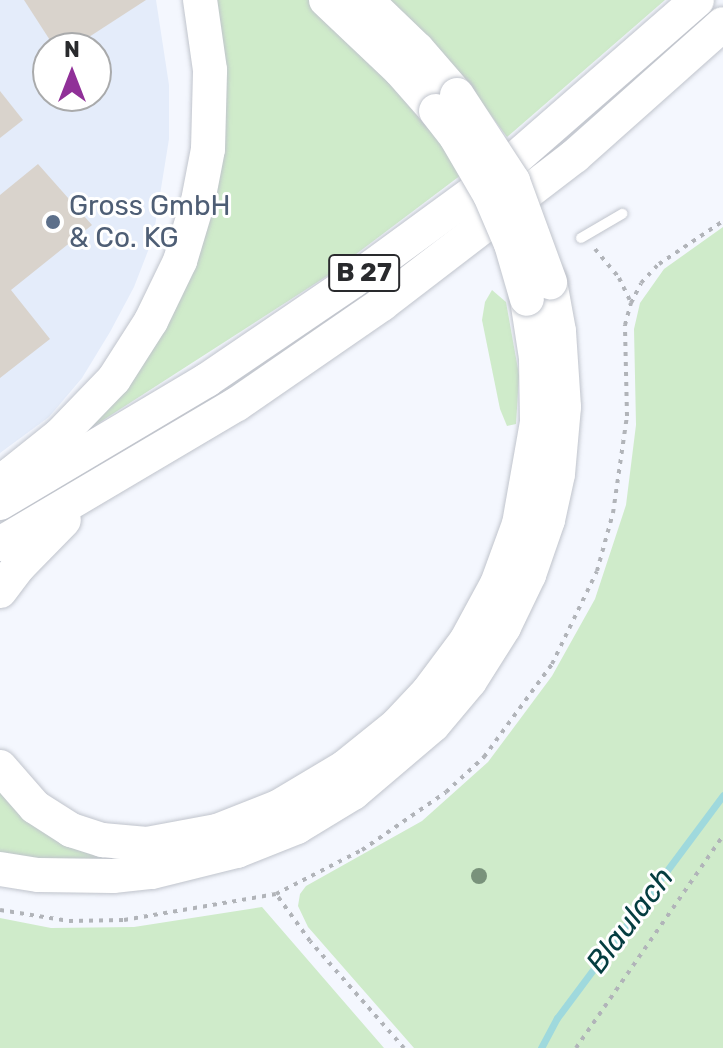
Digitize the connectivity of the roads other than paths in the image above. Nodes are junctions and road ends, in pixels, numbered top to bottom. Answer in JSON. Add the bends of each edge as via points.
{"nodes":[{"id":1,"x":200,"y":0,"type":"edge"},
{"id":2,"x":326,"y":0,"type":"edge"},
{"id":3,"x":366,"y":0,"type":"edge"},
{"id":4,"x":697,"y":0,"type":"edge"},
{"id":5,"x":723,"y":24,"type":"edge"},
{"id":6,"x":446,"y":103,"type":"junction"},
{"id":7,"x":622,"y":214,"type":"dead end"},
{"id":8,"x":581,"y":238,"type":"dead end"},
{"id":9,"x":538,"y":290,"type":"junction"},
{"id":10,"x":0,"y":487,"type":"edge"},
{"id":11,"x":86,"y":496,"type":"junction"},
{"id":12,"x":0,"y":503,"type":"edge"},
{"id":13,"x":0,"y":544,"type":"edge"},
{"id":14,"x":0,"y":591,"type":"edge"},
{"id":15,"x":0,"y":767,"type":"edge"},
{"id":16,"x":0,"y":869,"type":"edge"}],
"edges":[{"from":1,"to":10,"type":"highway","via":[[210,70],[208,149],[180,261],[114,379]]},
{"from":2,"to":6,"type":"highway","via":[[400,70]]},
{"from":3,"to":6,"type":"highway","via":[[417,49]]},
{"from":4,"to":12,"type":"highway","number":"B 27","via":[[492,179],[385,258],[207,380]]},
{"from":5,"to":11,"type":"highway","number":"B 27","via":[[596,137],[450,255],[237,404]]},
{"from":6,"to":9,"type":"highway","bridge":true,"via":[[513,181]]},
{"from":7,"to":8,"type":"lane"},
{"from":9,"to":15,"type":"highway","via":[[537,422],[527,492],[509,555],[480,617],[448,667],[373,746],[312,789],[249,820],[182,840],[147,844],[102,840],[71,830],[35,807]]},
{"from":9,"to":16,"type":"highway","via":[[559,331],[564,407],[548,520],[504,627],[470,681],[433,725],[332,807],[237,851],[113,876]]},
{"from":11,"to":13,"type":"highway","number":"B 27"},
{"from":11,"to":14,"type":"highway"}]}
